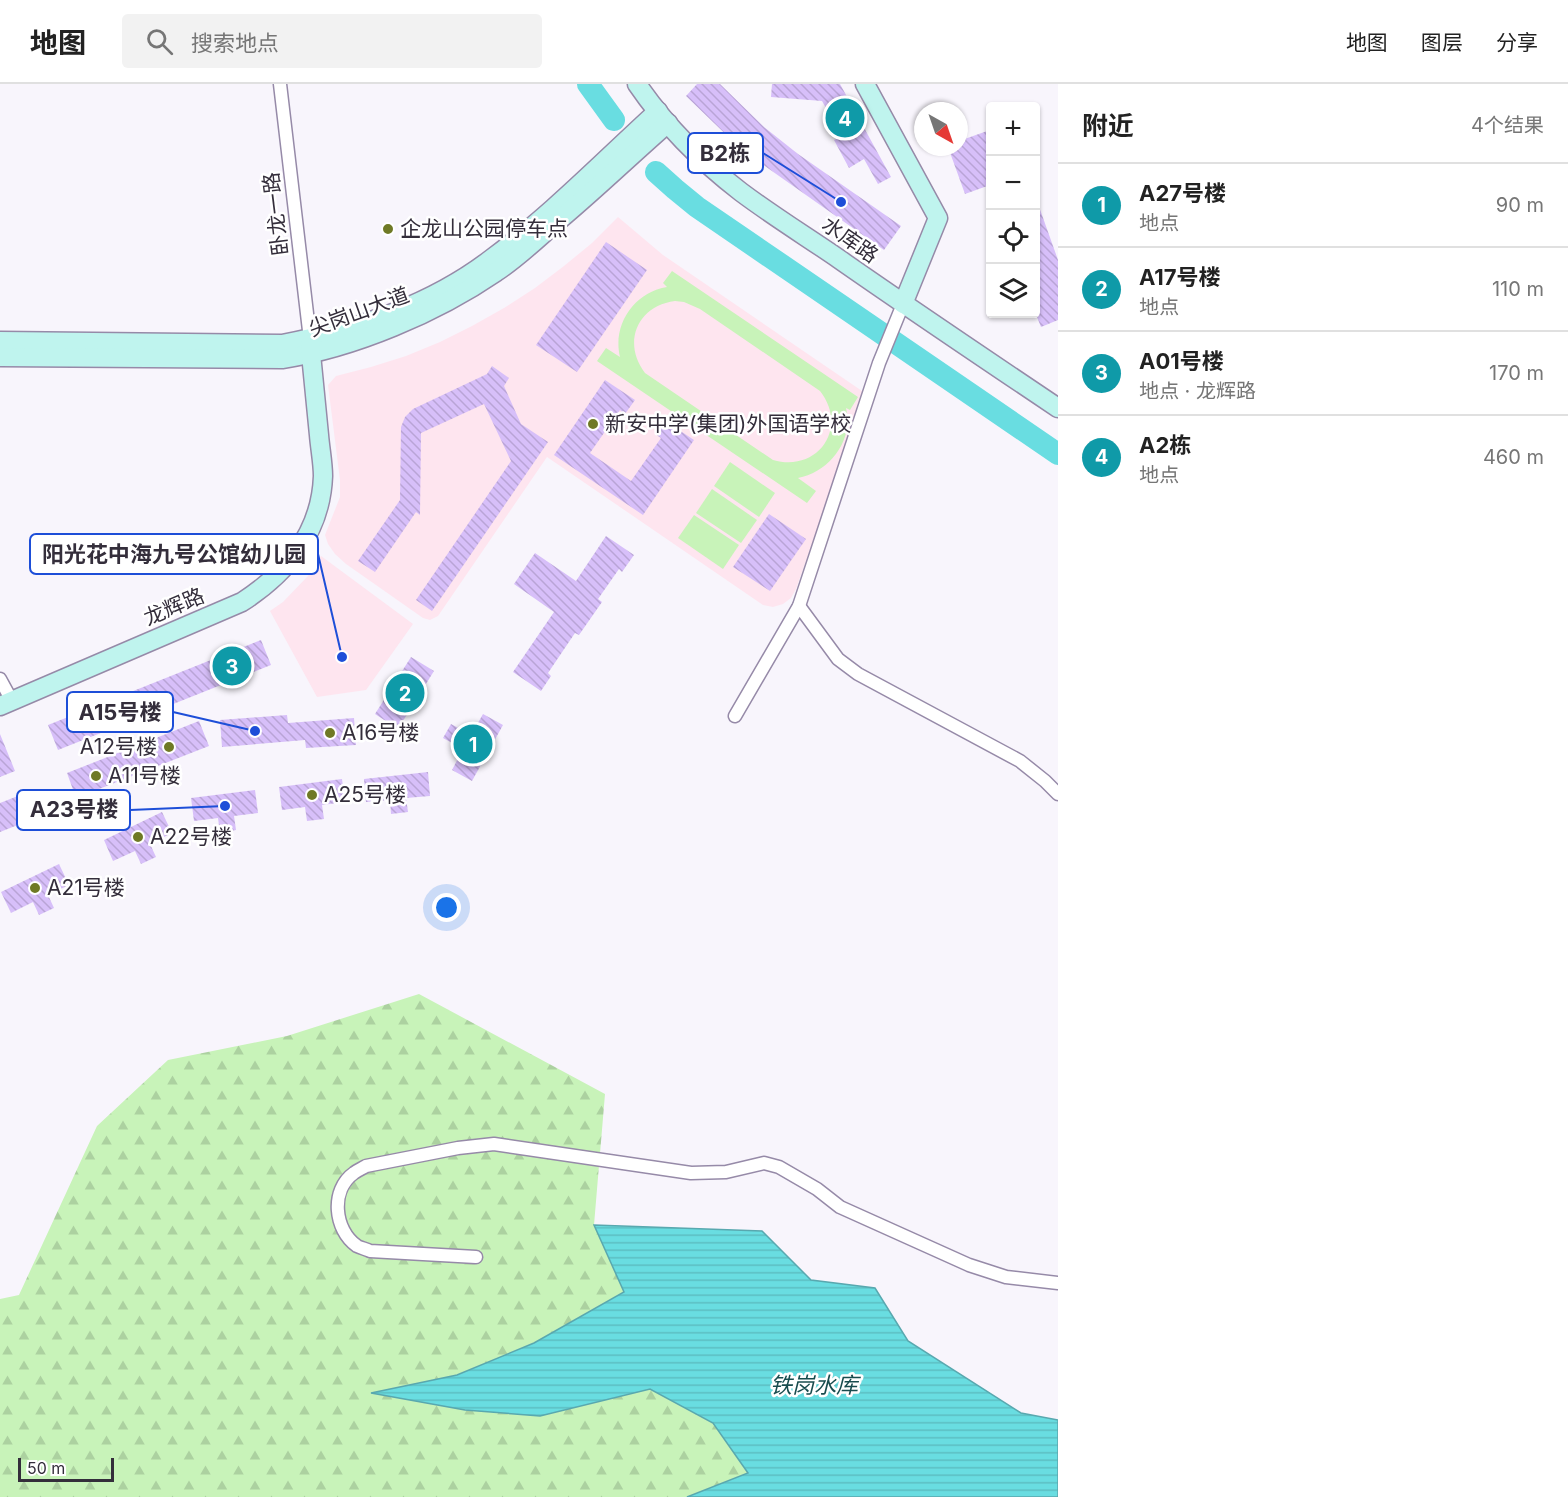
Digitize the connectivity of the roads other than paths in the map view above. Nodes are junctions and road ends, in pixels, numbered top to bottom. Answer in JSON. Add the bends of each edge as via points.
{"nodes":[{"id":1,"x":280,"y":84,"type":"edge"},
{"id":2,"x":638,"y":84,"type":"edge"},
{"id":3,"x":865,"y":84,"type":"edge"},
{"id":4,"x":663,"y":117,"type":"junction"},
{"id":5,"x":903,"y":304,"type":"junction"},
{"id":6,"x":0,"y":341,"type":"edge"},
{"id":7,"x":311,"y":347,"type":"junction"},
{"id":8,"x":0,"y":357,"type":"edge"},
{"id":9,"x":1058,"y":408,"type":"edge"},
{"id":10,"x":799,"y":606,"type":"junction"},
{"id":11,"x":0,"y":679,"type":"edge"},
{"id":12,"x":6,"y":703,"type":"edge"},
{"id":13,"x":735,"y":716,"type":"dead end"},
{"id":14,"x":1058,"y":794,"type":"edge"},
{"id":15,"x":476,"y":1257,"type":"dead end"},
{"id":16,"x":1058,"y":1282,"type":"edge"}],
"edges":[{"from":1,"to":7,"type":"street","name":"卧龙一路"},
{"from":2,"to":4,"type":"main road","name":"水库路"},
{"from":3,"to":5,"type":"main road","via":[[938,218]]},
{"from":4,"to":5,"type":"main road","name":"水库路","via":[[741,192]]},
{"from":4,"to":7,"type":"main road","name":"尖岗山大道","via":[[490,260],[453,284]]},
{"from":5,"to":9,"type":"main road","name":"水库路"},
{"from":5,"to":10,"type":"street","via":[[879,363]]},
{"from":6,"to":7,"type":"main road","name":"尖岗山大道"},
{"from":7,"to":8,"type":"main road","name":"尖岗山大道","via":[[282,359]]},
{"from":7,"to":12,"type":"main road","name":"龙辉路","via":[[323,475],[314,519],[293,558],[261,590],[242,602]]},
{"from":10,"to":13,"type":"street"},
{"from":10,"to":14,"type":"street","via":[[838,659],[858,674],[1020,761]]},
{"from":11,"to":12,"type":"street"},
{"from":15,"to":16,"type":"street","via":[[370,1251],[359,1247],[348,1238],[337,1211],[344,1185],[353,1173],[366,1166],[494,1144],[691,1173],[726,1172],[764,1163],[779,1167],[817,1189],[840,1207],[969,1265],[1006,1277]]}]}
